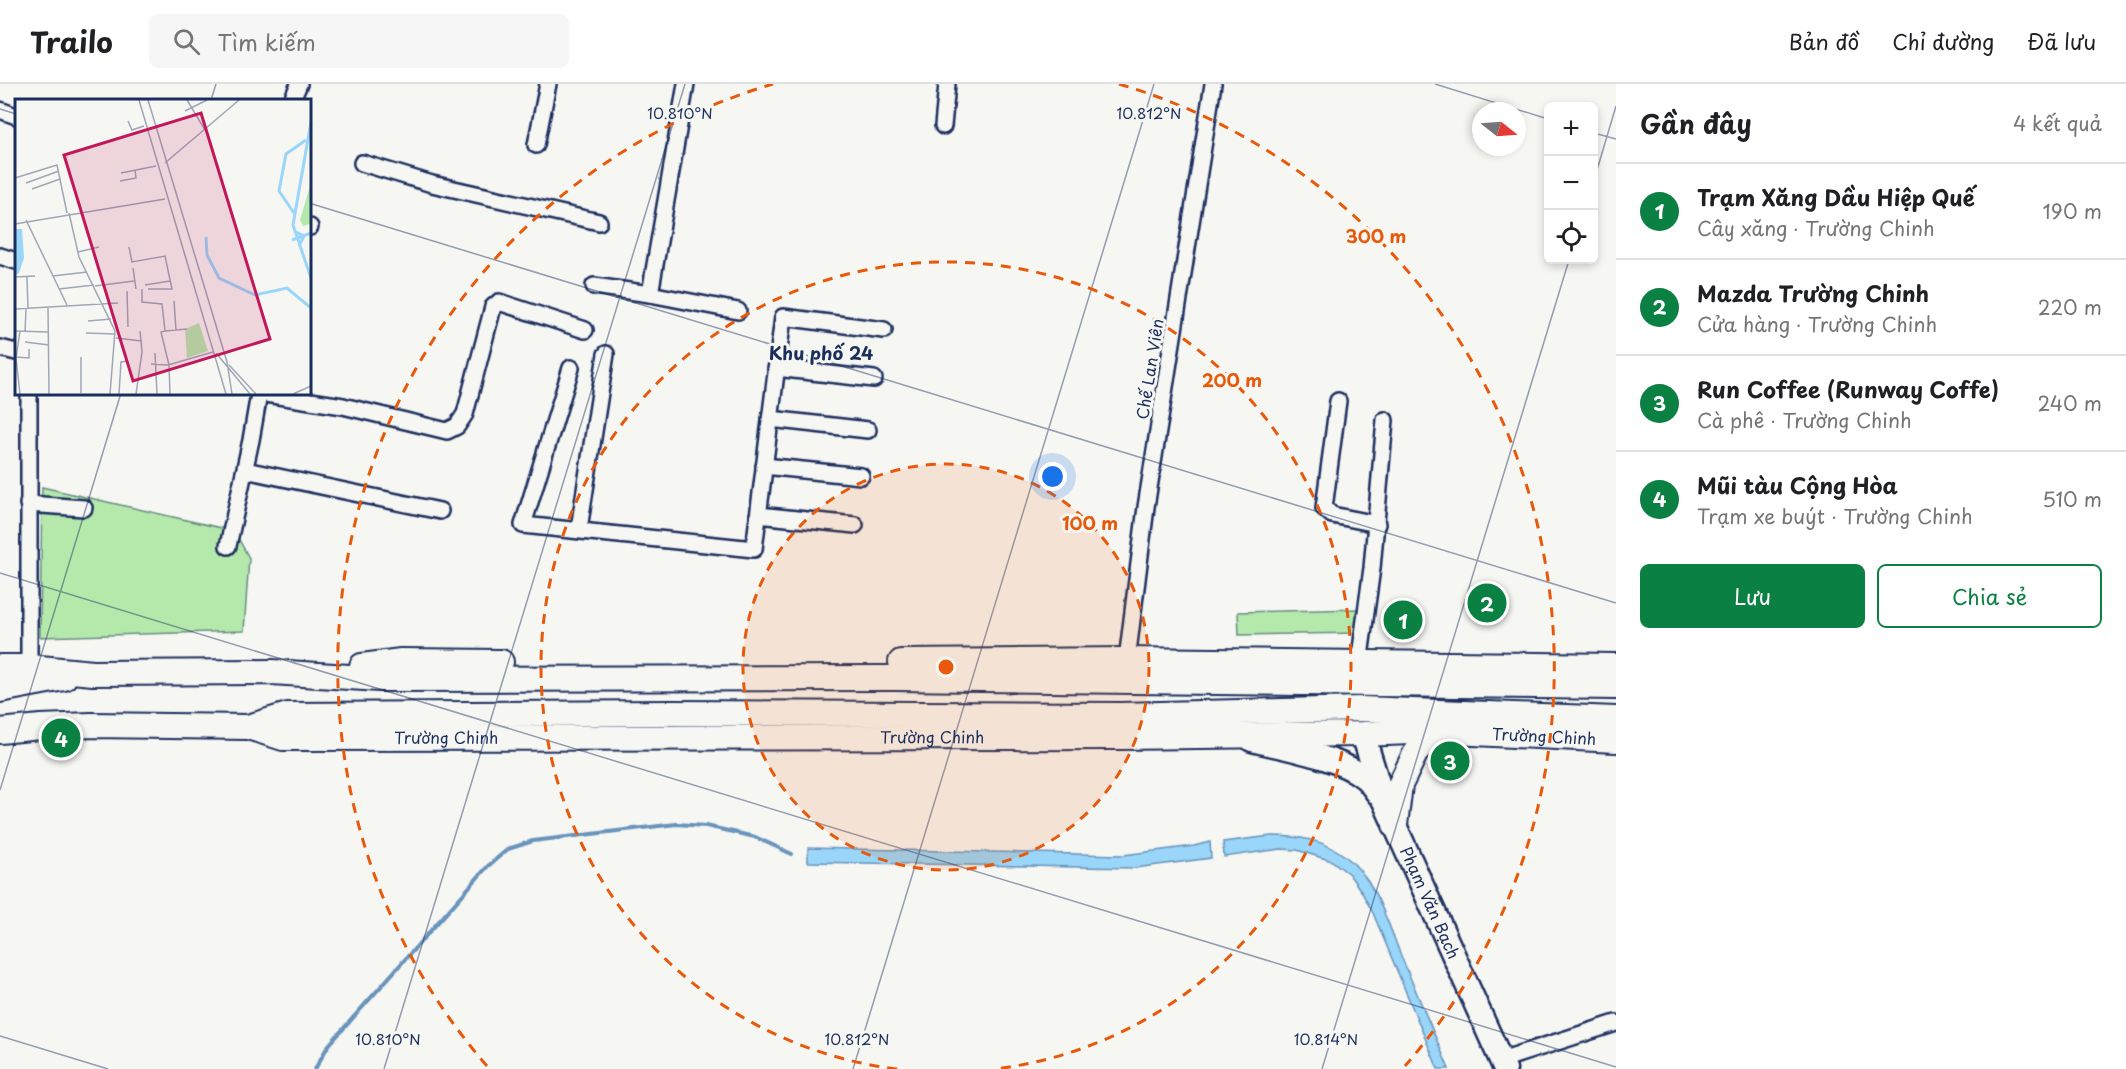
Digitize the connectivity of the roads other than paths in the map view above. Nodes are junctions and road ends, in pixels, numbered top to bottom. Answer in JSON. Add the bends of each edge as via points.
{"nodes":[{"id":1,"x":299,"y":84,"type":"edge"},
{"id":2,"x":548,"y":84,"type":"edge"},
{"id":3,"x":686,"y":84,"type":"edge"},
{"id":4,"x":947,"y":84,"type":"edge"},
{"id":5,"x":1214,"y":84,"type":"edge"},
{"id":6,"x":292,"y":99,"type":"edge"},
{"id":7,"x":0,"y":110,"type":"edge"},
{"id":8,"x":15,"y":116,"type":"edge"},
{"id":9,"x":943,"y":126,"type":"dead end"},
{"id":10,"x":536,"y":145,"type":"dead end"},
{"id":11,"x":362,"y":163,"type":"dead end"},
{"id":12,"x":599,"y":222,"type":"dead end"},
{"id":13,"x":594,"y":286,"type":"dead end"},
{"id":14,"x":650,"y":294,"type":"junction"},
{"id":15,"x":738,"y":310,"type":"dead end"},
{"id":16,"x":585,"y":330,"type":"dead end"},
{"id":17,"x":884,"y":330,"type":"dead end"},
{"id":18,"x":0,"y":348,"type":"edge"},
{"id":19,"x":15,"y":352,"type":"edge"},
{"id":20,"x":606,"y":354,"type":"dead end"},
{"id":21,"x":571,"y":368,"type":"dead end"},
{"id":22,"x":776,"y":368,"type":"junction"},
{"id":23,"x":874,"y":380,"type":"dead end"},
{"id":24,"x":28,"y":394,"type":"edge"},
{"id":25,"x":259,"y":394,"type":"edge"},
{"id":26,"x":1338,"y":401,"type":"dead end"},
{"id":27,"x":770,"y":419,"type":"junction"},
{"id":28,"x":1385,"y":420,"type":"dead end"},
{"id":29,"x":868,"y":430,"type":"dead end"},
{"id":30,"x":764,"y":466,"type":"junction"},
{"id":31,"x":245,"y":470,"type":"junction"},
{"id":32,"x":861,"y":476,"type":"dead end"},
{"id":33,"x":28,"y":504,"type":"junction"},
{"id":34,"x":84,"y":508,"type":"dead end"},
{"id":35,"x":440,"y":511,"type":"dead end"},
{"id":36,"x":758,"y":515,"type":"junction"},
{"id":37,"x":1377,"y":524,"type":"junction"},
{"id":38,"x":855,"y":525,"type":"dead end"},
{"id":39,"x":579,"y":529,"type":"junction"},
{"id":40,"x":228,"y":546,"type":"dead end"},
{"id":41,"x":1126,"y":660,"type":"junction"},
{"id":42,"x":1616,"y":666,"type":"edge"},
{"id":43,"x":0,"y":667,"type":"edge"},
{"id":44,"x":28,"y":667,"type":"junction"},
{"id":45,"x":93,"y":673,"type":"junction"},
{"id":46,"x":1360,"y":674,"type":"junction"},
{"id":47,"x":331,"y":676,"type":"junction"},
{"id":48,"x":1616,"y":687,"type":"edge"},
{"id":49,"x":0,"y":690,"type":"edge"},
{"id":50,"x":1362,"y":709,"type":"junction"},
{"id":51,"x":565,"y":714,"type":"junction"},
{"id":52,"x":1616,"y":719,"type":"edge"},
{"id":53,"x":1441,"y":722,"type":"junction"},
{"id":54,"x":248,"y":727,"type":"junction"},
{"id":55,"x":0,"y":731,"type":"edge"},
{"id":56,"x":1363,"y":734,"type":"junction"},
{"id":57,"x":1233,"y":735,"type":"junction"},
{"id":58,"x":598,"y":737,"type":"junction"},
{"id":59,"x":1616,"y":740,"type":"edge"},
{"id":60,"x":1383,"y":799,"type":"junction"},
{"id":61,"x":1395,"y":825,"type":"junction"},
{"id":62,"x":1616,"y":1023,"type":"edge"},
{"id":63,"x":1503,"y":1065,"type":"edge"}],
"edges":[{"from":1,"to":6,"type":"street"},
{"from":2,"to":10,"type":"street"},
{"from":3,"to":14,"type":"street"},
{"from":4,"to":9,"type":"street"},
{"from":5,"to":41,"type":"street","name":"Chế Lan Viên","via":[[1146,507]]},
{"from":7,"to":8,"type":"street"},
{"from":11,"to":12,"type":"street","via":[[432,184]]},
{"from":13,"to":14,"type":"street"},
{"from":14,"to":15,"type":"street"},
{"from":16,"to":25,"type":"street","via":[[499,302],[493,307],[465,414],[457,426],[447,431],[343,406]]},
{"from":17,"to":22,"type":"street","via":[[783,317]]},
{"from":18,"to":19,"type":"street"},
{"from":20,"to":39,"type":"street"},
{"from":21,"to":39,"type":"street","via":[[523,525]]},
{"from":22,"to":23,"type":"street"},
{"from":22,"to":27,"type":"street"},
{"from":24,"to":33,"type":"street"},
{"from":25,"to":31,"type":"street"},
{"from":26,"to":37,"type":"street","via":[[1324,508],[1332,515]]},
{"from":27,"to":29,"type":"street"},
{"from":27,"to":30,"type":"street"},
{"from":28,"to":37,"type":"street"},
{"from":30,"to":32,"type":"street"},
{"from":30,"to":36,"type":"street"},
{"from":31,"to":35,"type":"street"},
{"from":31,"to":40,"type":"street"},
{"from":33,"to":34,"type":"street"},
{"from":33,"to":44,"type":"street"},
{"from":36,"to":38,"type":"street"},
{"from":36,"to":39,"type":"street","via":[[754,549]]},
{"from":37,"to":46,"type":"street"},
{"from":41,"to":46,"type":"main road"},
{"from":41,"to":47,"type":"main road","via":[[710,664],[401,661],[366,665]]},
{"from":42,"to":46,"type":"main road"},
{"from":43,"to":44,"type":"main road"},
{"from":44,"to":45,"type":"main road"},
{"from":45,"to":47,"type":"main road","via":[[272,672]]},
{"from":45,"to":49,"type":"main road"},
{"from":46,"to":47,"type":"main road","via":[[895,678]]},
{"from":46,"to":48,"type":"main road"},
{"from":46,"to":50,"type":"main road"},
{"from":50,"to":51,"type":"main road","name":"Trường Chinh","via":[[1121,715]]},
{"from":50,"to":53,"type":"main road","name":"Trường Chinh"},
{"from":50,"to":56,"type":"main road"},
{"from":51,"to":54,"type":"main road","name":"Trường Chinh","via":[[288,715]]},
{"from":51,"to":58,"type":"main road"},
{"from":52,"to":53,"type":"main road","name":"Trường Chinh"},
{"from":53,"to":56,"type":"main road","name":"Trường Chinh"},
{"from":53,"to":59,"type":"main road","name":"Trường Chinh"},
{"from":53,"to":61,"type":"main road","via":[[1415,754],[1400,785]]},
{"from":54,"to":55,"type":"main road","name":"Trường Chinh","via":[[91,725]]},
{"from":54,"to":58,"type":"main road","name":"Trường Chinh","via":[[283,738]]},
{"from":56,"to":57,"type":"main road","name":"Trường Chinh"},
{"from":56,"to":60,"type":"street","name":"Phạm Văn Bạch"},
{"from":57,"to":58,"type":"main road","name":"Trường Chinh"},
{"from":57,"to":60,"type":"street","via":[[1346,767],[1365,778]]},
{"from":60,"to":61,"type":"street","name":"Phạm Văn Bạch"},
{"from":61,"to":63,"type":"street","name":"Phạm Văn Bạch"},
{"from":62,"to":63,"type":"street"}]}
